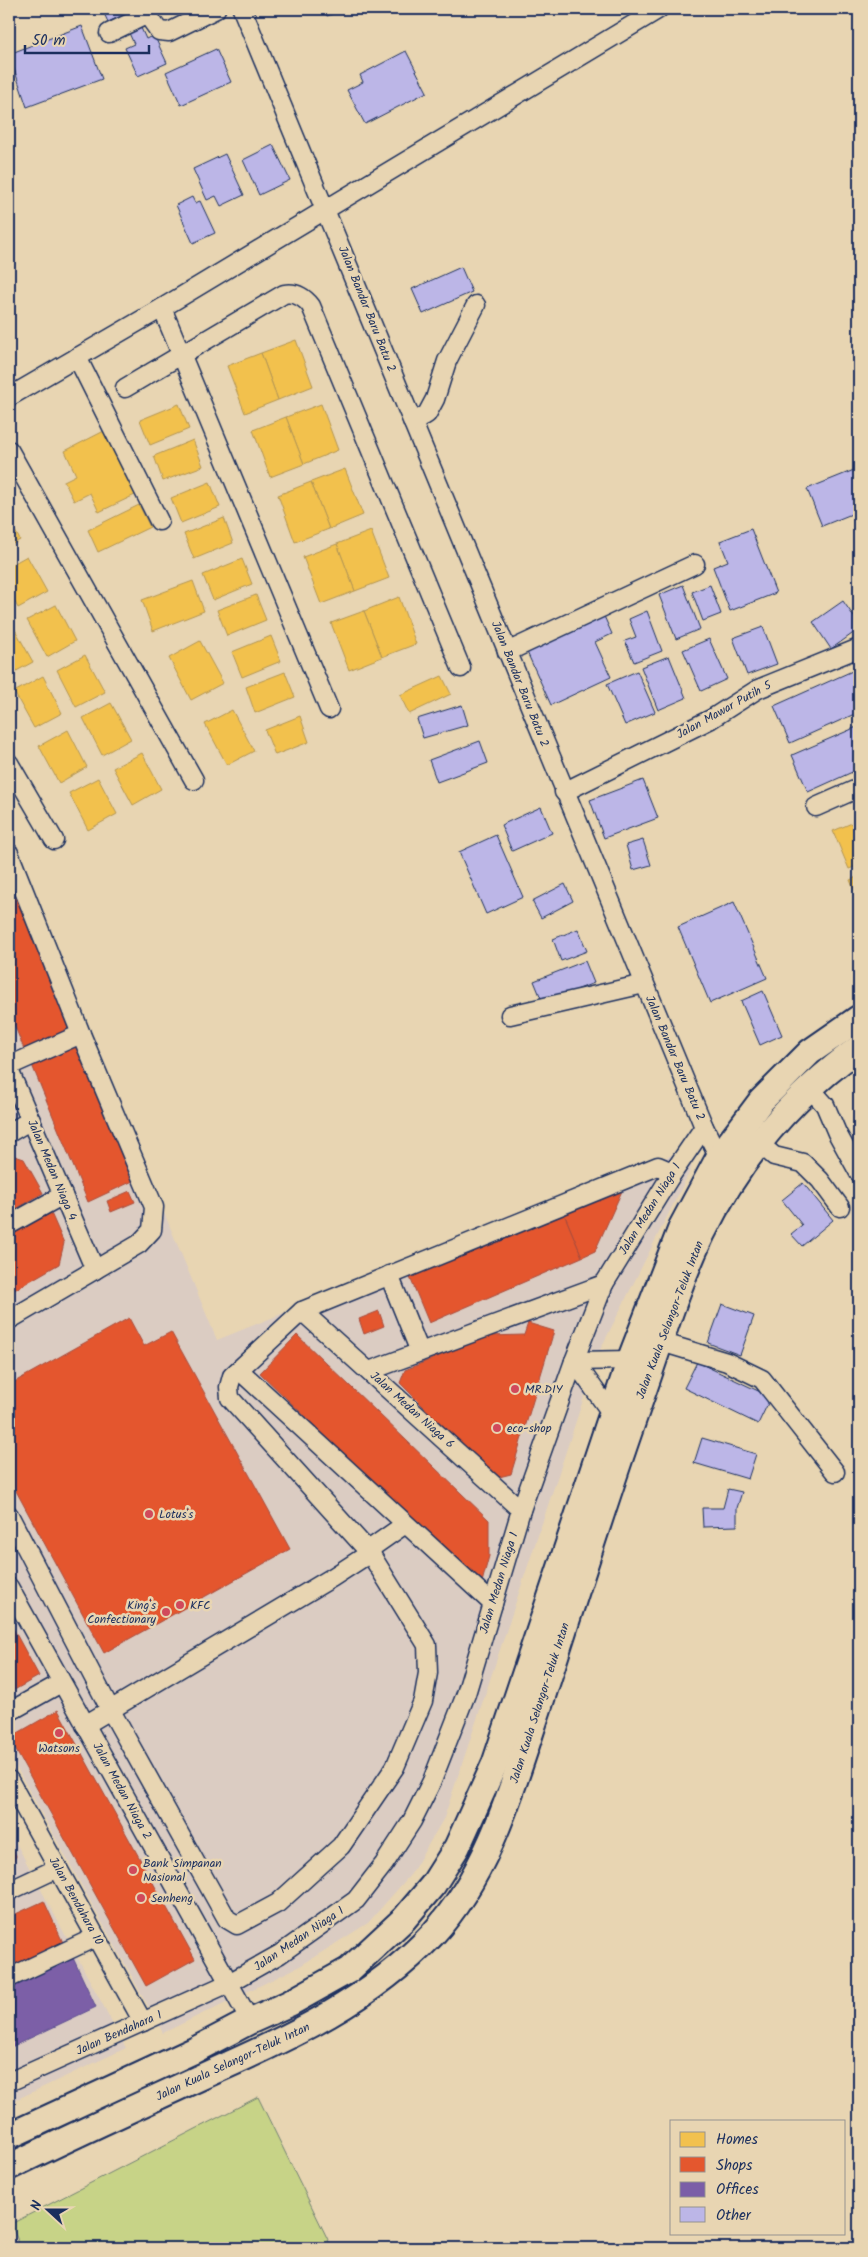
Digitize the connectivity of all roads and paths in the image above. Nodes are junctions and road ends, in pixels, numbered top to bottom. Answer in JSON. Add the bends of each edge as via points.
{"nodes":[{"id":1,"x":216,"y":9,"type":"edge"},
{"id":2,"x":242,"y":9,"type":"edge"},
{"id":3,"x":659,"y":9,"type":"edge"},
{"id":4,"x":110,"y":33,"type":"dead end"},
{"id":5,"x":326,"y":209,"type":"junction"},
{"id":6,"x":476,"y":305,"type":"dead end"},
{"id":7,"x":162,"y":308,"type":"junction"},
{"id":8,"x":182,"y":354,"type":"junction"},
{"id":9,"x":77,"y":357,"type":"junction"},
{"id":10,"x":125,"y":388,"type":"dead end"},
{"id":11,"x":9,"y":397,"type":"edge"},
{"id":12,"x":414,"y":423,"type":"junction"},
{"id":13,"x":9,"y":450,"type":"edge"},
{"id":14,"x":159,"y":521,"type":"dead end"},
{"id":15,"x":695,"y":564,"type":"dead end"},
{"id":16,"x":859,"y":648,"type":"edge"},
{"id":17,"x":507,"y":652,"type":"junction"},
{"id":18,"x":461,"y":668,"type":"dead end"},
{"id":19,"x":329,"y":709,"type":"dead end"},
{"id":20,"x":9,"y":763,"type":"edge"},
{"id":21,"x":194,"y":780,"type":"dead end"},
{"id":22,"x":859,"y":788,"type":"edge"},
{"id":23,"x":564,"y":792,"type":"junction"},
{"id":24,"x":816,"y":807,"type":"dead end"},
{"id":25,"x":54,"y":840,"type":"dead end"},
{"id":26,"x":10,"y":857,"type":"edge"},
{"id":27,"x":644,"y":984,"type":"junction"},
{"id":28,"x":510,"y":1015,"type":"dead end"},
{"id":29,"x":859,"y":1018,"type":"edge"},
{"id":30,"x":82,"y":1034,"type":"junction"},
{"id":31,"x":859,"y":1048,"type":"edge"},
{"id":32,"x":9,"y":1068,"type":"edge"},
{"id":33,"x":810,"y":1088,"type":"junction"},
{"id":34,"x":31,"y":1120,"type":"junction"},
{"id":35,"x":704,"y":1127,"type":"junction"},
{"id":36,"x":9,"y":1133,"type":"edge"},
{"id":37,"x":759,"y":1143,"type":"junction"},
{"id":38,"x":719,"y":1158,"type":"junction"},
{"id":39,"x":859,"y":1173,"type":"edge"},
{"id":40,"x":670,"y":1177,"type":"junction"},
{"id":41,"x":63,"y":1195,"type":"junction"},
{"id":42,"x":840,"y":1207,"type":"dead end"},
{"id":43,"x":9,"y":1225,"type":"edge"},
{"id":44,"x":95,"y":1270,"type":"junction"},
{"id":45,"x":389,"y":1275,"type":"junction"},
{"id":46,"x":604,"y":1284,"type":"junction"},
{"id":47,"x":302,"y":1311,"type":"junction"},
{"id":48,"x":9,"y":1320,"type":"edge"},
{"id":49,"x":661,"y":1342,"type":"junction"},
{"id":50,"x":420,"y":1352,"type":"junction"},
{"id":51,"x":574,"y":1360,"type":"junction"},
{"id":52,"x":630,"y":1360,"type":"junction"},
{"id":53,"x":239,"y":1370,"type":"junction"},
{"id":54,"x":369,"y":1371,"type":"junction"},
{"id":55,"x":612,"y":1414,"type":"junction"},
{"id":56,"x":835,"y":1472,"type":"dead end"},
{"id":57,"x":521,"y":1510,"type":"junction"},
{"id":58,"x":9,"y":1515,"type":"edge"},
{"id":59,"x":407,"y":1528,"type":"junction"},
{"id":60,"x":370,"y":1553,"type":"junction"},
{"id":61,"x":9,"y":1587,"type":"edge"},
{"id":62,"x":493,"y":1604,"type":"junction"},
{"id":63,"x":62,"y":1683,"type":"junction"},
{"id":64,"x":110,"y":1709,"type":"junction"},
{"id":65,"x":9,"y":1712,"type":"edge"},
{"id":66,"x":85,"y":1725,"type":"junction"},
{"id":67,"x":9,"y":1780,"type":"edge"},
{"id":68,"x":13,"y":1799,"type":"edge"},
{"id":69,"x":58,"y":1868,"type":"junction"},
{"id":70,"x":9,"y":1892,"type":"edge"},
{"id":71,"x":96,"y":1937,"type":"junction"},
{"id":72,"x":9,"y":1978,"type":"edge"},
{"id":73,"x":229,"y":1983,"type":"junction"},
{"id":74,"x":336,"y":2010,"type":"junction"},
{"id":75,"x":250,"y":2021,"type":"junction"},
{"id":76,"x":143,"y":2022,"type":"junction"},
{"id":77,"x":9,"y":2082,"type":"edge"},
{"id":78,"x":9,"y":2136,"type":"edge"},
{"id":79,"x":9,"y":2167,"type":"edge"}],
"edges":[{"from":1,"to":4,"type":"street","via":[[169,32],[159,32],[149,17],[144,16]]},
{"from":2,"to":5,"type":"street","name":"Jalan Bandar Baru Batu 2"},
{"from":3,"to":5,"type":"street"},
{"from":5,"to":7,"type":"street"},
{"from":5,"to":12,"type":"street","name":"Jalan Bandar Baru Batu 2"},
{"from":6,"to":12,"type":"street","via":[[447,361],[435,399],[427,414]]},
{"from":7,"to":8,"type":"street"},
{"from":7,"to":9,"type":"street"},
{"from":8,"to":10,"type":"street"},
{"from":8,"to":18,"type":"street","via":[[284,294],[291,293],[306,300]]},
{"from":8,"to":19,"type":"street"},
{"from":9,"to":11,"type":"street"},
{"from":9,"to":14,"type":"street"},
{"from":12,"to":17,"type":"street","name":"Jalan Bandar Baru Batu 2"},
{"from":13,"to":21,"type":"street"},
{"from":15,"to":17,"type":"street"},
{"from":16,"to":23,"type":"street","name":"Jalan Mawar Putih 5","via":[[758,688],[711,719]]},
{"from":17,"to":23,"type":"street","name":"Jalan Bandar Baru Batu 2"},
{"from":20,"to":25,"type":"street"},
{"from":22,"to":24,"type":"street"},
{"from":23,"to":27,"type":"street","name":"Jalan Bandar Baru Batu 2"},
{"from":26,"to":30,"type":"street"},
{"from":27,"to":28,"type":"street"},
{"from":27,"to":35,"type":"street","name":"Jalan Bandar Baru Batu 2"},
{"from":29,"to":38,"type":"highway","name":"Jalan Kuala Selangor-Teluk Intan","via":[[810,1052],[767,1095]]},
{"from":30,"to":32,"type":"street"},
{"from":30,"to":44,"type":"street","via":[[154,1206],[152,1230],[139,1244]]},
{"from":31,"to":33,"type":"highway","name":"Jalan Kuala Selangor-Teluk Intan","via":[[828,1070]]},
{"from":32,"to":34,"type":"street","name":"Jalan Medan Niaga 4"},
{"from":33,"to":37,"type":"highway","name":"Jalan Kuala Selangor-Teluk Intan"},
{"from":33,"to":39,"type":"street","via":[[825,1105]]},
{"from":34,"to":36,"type":"street"},
{"from":34,"to":41,"type":"street","name":"Jalan Medan Niaga 4"},
{"from":35,"to":38,"type":"street","name":"Jalan Bandar Baru Batu 2"},
{"from":35,"to":40,"type":"street","name":"Jalan Medan Niaga 1"},
{"from":37,"to":42,"type":"street","via":[[774,1156],[803,1163]]},
{"from":37,"to":49,"type":"highway","name":"Jalan Kuala Selangor-Teluk Intan","via":[[740,1167],[702,1235]]},
{"from":38,"to":52,"type":"highway","name":"Jalan Kuala Selangor-Teluk Intan","via":[[682,1226]]},
{"from":40,"to":45,"type":"street","via":[[665,1169],[658,1166]]},
{"from":40,"to":46,"type":"street","name":"Jalan Medan Niaga 1"},
{"from":41,"to":43,"type":"street"},
{"from":41,"to":44,"type":"street","name":"Jalan Medan Niaga 4"},
{"from":44,"to":48,"type":"street"},
{"from":45,"to":47,"type":"street"},
{"from":45,"to":50,"type":"street"},
{"from":46,"to":50,"type":"street"},
{"from":46,"to":51,"type":"street","name":"Jalan Medan Niaga 1"},
{"from":47,"to":53,"type":"street"},
{"from":47,"to":54,"type":"street","name":"Jalan Medan Niaga 6"},
{"from":49,"to":56,"type":"street","via":[[727,1362],[762,1378]]},
{"from":49,"to":74,"type":"highway","name":"Jalan Kuala Selangor-Teluk Intan","via":[[512,1787],[481,1861],[460,1899],[432,1935],[370,1990]]},
{"from":50,"to":54,"type":"street"},
{"from":51,"to":52,"type":"street"},
{"from":51,"to":55,"type":"street"},
{"from":51,"to":57,"type":"street","name":"Jalan Medan Niaga 1"},
{"from":52,"to":55,"type":"highway","name":"Jalan Kuala Selangor-Teluk Intan"},
{"from":53,"to":59,"type":"street"},
{"from":53,"to":60,"type":"street","via":[[232,1376],[230,1398]]},
{"from":54,"to":57,"type":"street","name":"Jalan Medan Niaga 6"},
{"from":55,"to":75,"type":"highway","name":"Jalan Kuala Selangor-Teluk Intan","via":[[495,1763],[457,1847],[433,1885],[404,1919],[349,1970]]},
{"from":57,"to":62,"type":"street","name":"Jalan Medan Niaga 1"},
{"from":58,"to":64,"type":"street"},
{"from":59,"to":60,"type":"street","via":[[374,1546]]},
{"from":59,"to":62,"type":"street"},
{"from":60,"to":64,"type":"street","via":[[260,1622]]},
{"from":60,"to":64,"type":"street","via":[[427,1645],[428,1673],[423,1701],[395,1767],[341,1846],[278,1903],[237,1925],[227,1919]]},
{"from":61,"to":63,"type":"street","name":"Jalan Medan Niaga 2"},
{"from":62,"to":73,"type":"street","name":"Jalan Medan Niaga 1","via":[[466,1694],[432,1782],[384,1864],[356,1900],[280,1954]]},
{"from":63,"to":65,"type":"street"},
{"from":63,"to":66,"type":"street","name":"Jalan Medan Niaga 2"},
{"from":64,"to":66,"type":"street"},
{"from":66,"to":73,"type":"street","name":"Jalan Medan Niaga 2"},
{"from":67,"to":68,"type":"street","name":"Jalan Bendahara 10"},
{"from":68,"to":69,"type":"street","name":"Jalan Bendahara 10"},
{"from":69,"to":70,"type":"street"},
{"from":69,"to":71,"type":"street","name":"Jalan Bendahara 10"},
{"from":71,"to":72,"type":"street"},
{"from":71,"to":76,"type":"street","name":"Jalan Bendahara 10"},
{"from":73,"to":75,"type":"street","name":"Jalan Medan Niaga 2"},
{"from":73,"to":76,"type":"street","name":"Jalan Bendahara 1"},
{"from":74,"to":75,"type":"highway","via":[[314,2012],[262,2034],[255,2033]]},
{"from":74,"to":79,"type":"highway","name":"Jalan Kuala Selangor-Teluk Intan","via":[[302,2031]]},
{"from":75,"to":78,"type":"highway","name":"Jalan Kuala Selangor-Teluk Intan","via":[[193,2051]]},
{"from":76,"to":77,"type":"street","name":"Jalan Bendahara 1"}]}
